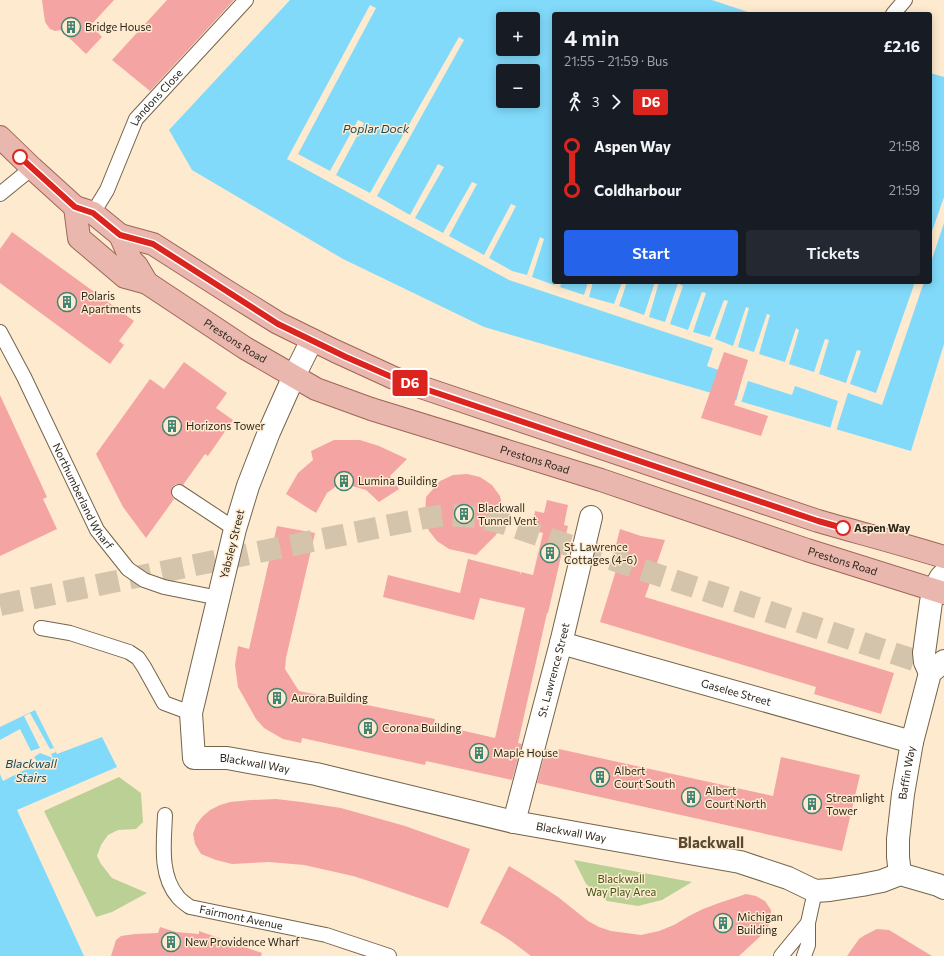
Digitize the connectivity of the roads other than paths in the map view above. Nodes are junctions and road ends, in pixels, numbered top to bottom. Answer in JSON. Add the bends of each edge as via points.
{"nodes":[{"id":1,"x":246,"y":0,"type":"edge"},
{"id":2,"x":905,"y":0,"type":"edge"},
{"id":3,"x":895,"y":12,"type":"edge"},
{"id":4,"x":0,"y":137,"type":"edge"},
{"id":5,"x":32,"y":168,"type":"junction"},
{"id":6,"x":0,"y":194,"type":"edge"},
{"id":7,"x":84,"y":210,"type":"junction"},
{"id":8,"x":120,"y":235,"type":"junction"},
{"id":9,"x":147,"y":283,"type":"junction"},
{"id":10,"x":0,"y":332,"type":"edge"},
{"id":11,"x":312,"y":340,"type":"junction"},
{"id":12,"x":294,"y":376,"type":"junction"},
{"id":13,"x":179,"y":492,"type":"dead end"},
{"id":14,"x":591,"y":517,"type":"dead end"},
{"id":15,"x":235,"y":530,"type":"junction"},
{"id":16,"x":944,"y":557,"type":"edge"},
{"id":17,"x":941,"y":585,"type":"edge"},
{"id":18,"x":219,"y":598,"type":"junction"},
{"id":19,"x":41,"y":628,"type":"dead end"},
{"id":20,"x":561,"y":643,"type":"junction"},
{"id":21,"x":937,"y":667,"type":"edge"},
{"id":22,"x":191,"y":713,"type":"junction"},
{"id":23,"x":912,"y":742,"type":"junction"},
{"id":24,"x":194,"y":758,"type":"joint"},
{"id":25,"x":165,"y":815,"type":"dead end"},
{"id":26,"x":514,"y":822,"type":"junction"},
{"id":27,"x":900,"y":874,"type":"junction"},
{"id":28,"x":944,"y":888,"type":"edge"},
{"id":29,"x":815,"y":891,"type":"junction"},
{"id":30,"x":808,"y":923,"type":"junction"},
{"id":31,"x":389,"y":956,"type":"edge"},
{"id":32,"x":781,"y":956,"type":"edge"},
{"id":33,"x":804,"y":956,"type":"edge"}],
"edges":[{"from":1,"to":7,"type":"lane","name":"Landons Close","via":[[136,119],[108,190]]},
{"from":2,"to":3,"type":"lane"},
{"from":4,"to":5,"type":"main road","name":"Prestons Road"},
{"from":5,"to":6,"type":"lane"},
{"from":5,"to":7,"type":"main road","name":"Prestons Road"},
{"from":7,"to":8,"type":"main road","name":"Prestons Road"},
{"from":7,"to":9,"type":"main road","name":"Prestons Road","via":[[79,238],[125,277]]},
{"from":8,"to":9,"type":"main road","name":"Prestons Road","via":[[131,260]]},
{"from":8,"to":11,"type":"main road","name":"Prestons Road","via":[[153,244],[278,324]]},
{"from":9,"to":12,"type":"main road","name":"Prestons Road","via":[[245,348]]},
{"from":10,"to":18,"type":"lane","name":"Northumberland Wharf","via":[[28,384],[97,530],[128,569],[157,585]]},
{"from":11,"to":12,"type":"street","name":"Yabsley Street"},
{"from":11,"to":16,"type":"main road","name":"Prestons Road","via":[[394,378],[422,388],[818,521]]},
{"from":12,"to":15,"type":"street","name":"Yabsley Street","via":[[248,486]]},
{"from":12,"to":17,"type":"main road","name":"Prestons Road","via":[[316,389],[371,409],[601,480],[800,548]]},
{"from":13,"to":15,"type":"lane"},
{"from":14,"to":20,"type":"street","name":"St. Lawrence Street"},
{"from":15,"to":18,"type":"street","name":"Yabsley Street"},
{"from":17,"to":21,"type":"street","name":"Baffin Way","via":[[931,602],[924,652],[925,662]]},
{"from":18,"to":22,"type":"street","name":"Yabsley Street"},
{"from":19,"to":22,"type":"lane","via":[[70,633],[129,652],[138,658],[164,703]]},
{"from":20,"to":23,"type":"street","name":"Gaselee Street"},
{"from":20,"to":26,"type":"street","name":"St. Lawrence Street"},
{"from":21,"to":23,"type":"street","name":"Baffin Way"},
{"from":22,"to":24,"type":"street","name":"Yabsley Street"},
{"from":23,"to":27,"type":"street","name":"Baffin Way","via":[[898,839]]},
{"from":24,"to":26,"type":"street","name":"Blackwall Way","via":[[227,758],[316,774]]},
{"from":25,"to":31,"type":"lane","name":"Fairmont Avenue","via":[[164,861],[168,882],[178,897],[190,907],[326,935]]},
{"from":26,"to":29,"type":"street","name":"Blackwall Way","via":[[740,862],[788,878]]},
{"from":27,"to":28,"type":"street"},
{"from":27,"to":29,"type":"street","via":[[862,885]]},
{"from":29,"to":30,"type":"lane"},
{"from":30,"to":32,"type":"lane"},
{"from":30,"to":33,"type":"lane","via":[[808,945]]}]}
